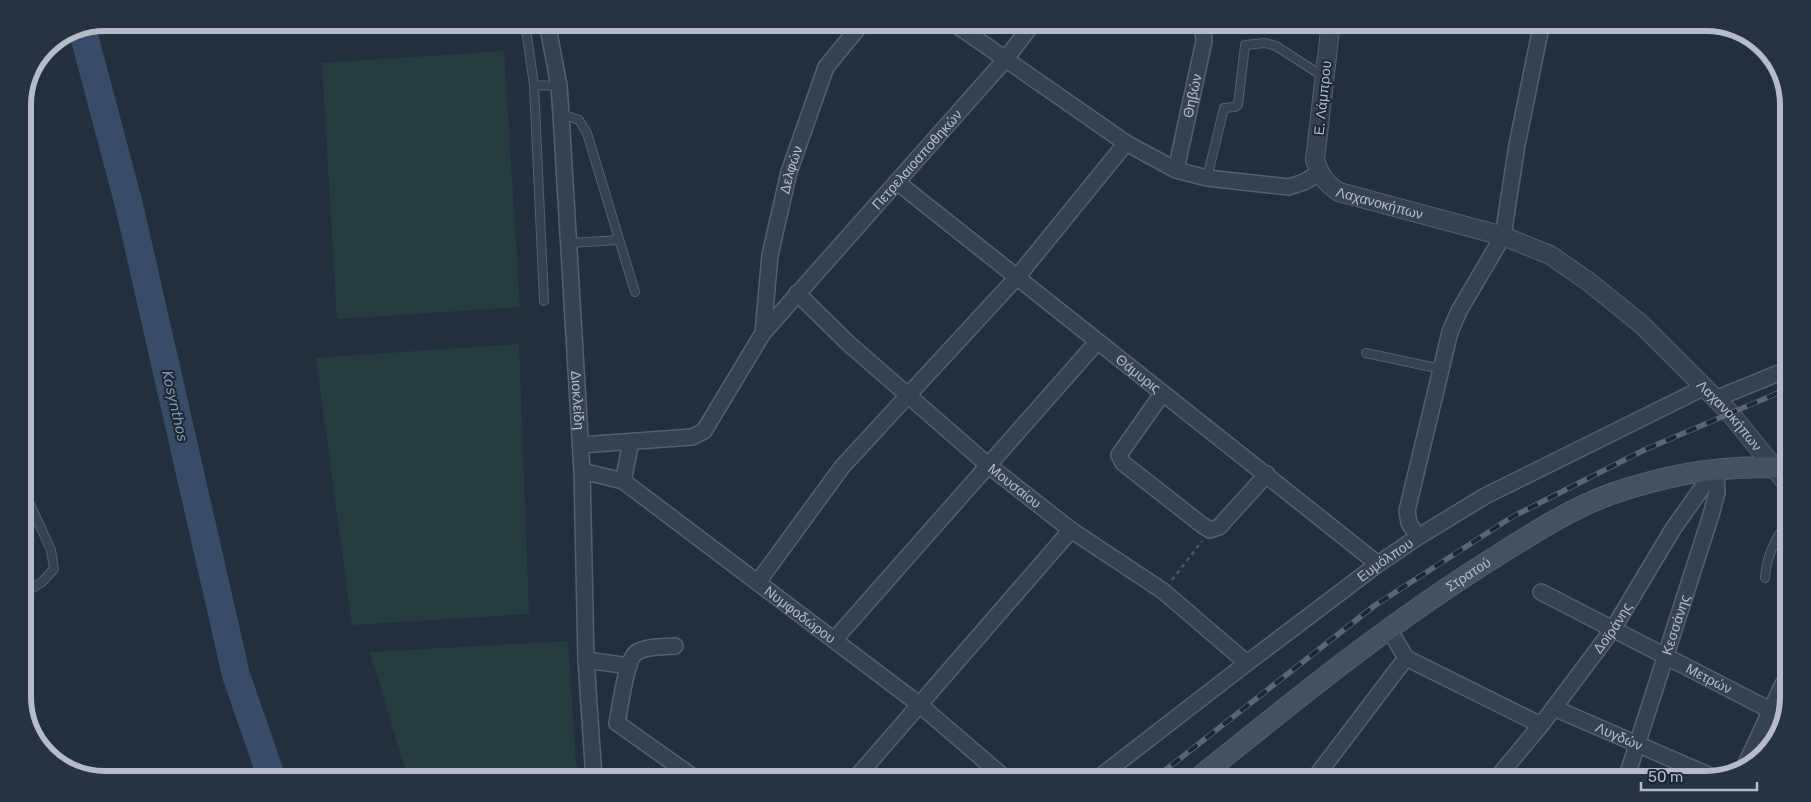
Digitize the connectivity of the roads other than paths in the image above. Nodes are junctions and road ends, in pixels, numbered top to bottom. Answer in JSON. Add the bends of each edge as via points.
{"nodes":[{"id":1,"x":526,"y":31,"type":"edge"},
{"id":2,"x":549,"y":31,"type":"edge"},
{"id":3,"x":856,"y":31,"type":"edge"},
{"id":4,"x":964,"y":31,"type":"edge"},
{"id":5,"x":1027,"y":31,"type":"edge"},
{"id":6,"x":1203,"y":31,"type":"edge"},
{"id":7,"x":1330,"y":31,"type":"edge"},
{"id":8,"x":1540,"y":31,"type":"edge"},
{"id":9,"x":1004,"y":61,"type":"junction"},
{"id":10,"x":1326,"y":79,"type":"junction"},
{"id":11,"x":534,"y":85,"type":"junction"},
{"id":12,"x":560,"y":86,"type":"junction"},
{"id":13,"x":561,"y":114,"type":"junction"},
{"id":14,"x":1126,"y":143,"type":"junction"},
{"id":15,"x":1176,"y":170,"type":"junction"},
{"id":16,"x":1319,"y":173,"type":"junction"},
{"id":17,"x":1207,"y":178,"type":"junction"},
{"id":18,"x":897,"y":182,"type":"junction"},
{"id":19,"x":1503,"y":236,"type":"junction"},
{"id":20,"x":619,"y":240,"type":"junction"},
{"id":21,"x":569,"y":243,"type":"junction"},
{"id":22,"x":1018,"y":276,"type":"junction"},
{"id":23,"x":635,"y":292,"type":"dead end"},
{"id":24,"x":797,"y":294,"type":"junction"},
{"id":25,"x":544,"y":301,"type":"dead end"},
{"id":26,"x":763,"y":333,"type":"junction"},
{"id":27,"x":1097,"y":342,"type":"junction"},
{"id":28,"x":1366,"y":353,"type":"dead end"},
{"id":29,"x":1441,"y":370,"type":"junction"},
{"id":30,"x":1780,"y":372,"type":"edge"},
{"id":31,"x":1709,"y":393,"type":"junction"},
{"id":32,"x":1162,"y":394,"type":"junction"},
{"id":33,"x":908,"y":396,"type":"junction"},
{"id":34,"x":631,"y":442,"type":"junction"},
{"id":35,"x":581,"y":445,"type":"junction"},
{"id":36,"x":988,"y":464,"type":"junction"},
{"id":37,"x":1780,"y":467,"type":"edge"},
{"id":38,"x":1716,"y":468,"type":"junction"},
{"id":39,"x":1780,"y":469,"type":"edge"},
{"id":40,"x":582,"y":471,"type":"junction"},
{"id":41,"x":1267,"y":474,"type":"junction"},
{"id":42,"x":623,"y":481,"type":"junction"},
{"id":43,"x":31,"y":507,"type":"edge"},
{"id":44,"x":1071,"y":530,"type":"junction"},
{"id":45,"x":1780,"y":532,"type":"edge"},
{"id":46,"x":1418,"y":537,"type":"junction"},
{"id":47,"x":1378,"y":564,"type":"junction"},
{"id":48,"x":1765,"y":578,"type":"dead end"},
{"id":49,"x":758,"y":582,"type":"junction"},
{"id":50,"x":31,"y":589,"type":"edge"},
{"id":51,"x":1541,"y":592,"type":"dead end"},
{"id":52,"x":1389,"y":629,"type":"junction"},
{"id":53,"x":1613,"y":629,"type":"junction"},
{"id":54,"x":835,"y":639,"type":"junction"},
{"id":55,"x":675,"y":646,"type":"dead end"},
{"id":56,"x":1665,"y":656,"type":"junction"},
{"id":57,"x":1406,"y":658,"type":"junction"},
{"id":58,"x":586,"y":660,"type":"junction"},
{"id":59,"x":1246,"y":663,"type":"junction"},
{"id":60,"x":629,"y":666,"type":"junction"},
{"id":61,"x":1780,"y":688,"type":"edge"},
{"id":62,"x":920,"y":705,"type":"junction"},
{"id":63,"x":1554,"y":708,"type":"junction"},
{"id":64,"x":1770,"y":710,"type":"junction"},
{"id":65,"x":1541,"y":725,"type":"junction"},
{"id":66,"x":1638,"y":745,"type":"junction"},
{"id":67,"x":1749,"y":756,"type":"edge"},
{"id":68,"x":593,"y":771,"type":"edge"},
{"id":69,"x":683,"y":771,"type":"edge"},
{"id":70,"x":863,"y":771,"type":"edge"},
{"id":71,"x":996,"y":771,"type":"edge"},
{"id":72,"x":1108,"y":771,"type":"edge"},
{"id":73,"x":1208,"y":771,"type":"edge"},
{"id":74,"x":1321,"y":771,"type":"edge"},
{"id":75,"x":1503,"y":771,"type":"edge"},
{"id":76,"x":1629,"y":771,"type":"edge"},
{"id":77,"x":1697,"y":771,"type":"edge"}],
"edges":[{"from":1,"to":11,"type":"lane"},
{"from":2,"to":12,"type":"street","name":"Διοκλείδη"},
{"from":3,"to":26,"type":"street","name":"Δελφών","via":[[826,67],[789,172],[770,254]]},
{"from":4,"to":9,"type":"street"},
{"from":5,"to":9,"type":"street","name":"Πετρελαιοαποθηκών"},
{"from":6,"to":15,"type":"street","name":"Θηβών","via":[[1204,41]]},
{"from":7,"to":10,"type":"street","name":"Ε. Λάμπρου"},
{"from":8,"to":19,"type":"street"},
{"from":9,"to":14,"type":"street"},
{"from":9,"to":18,"type":"street","name":"Πετρελαιοαποθηκών"},
{"from":10,"to":16,"type":"street","name":"Ε. Λάμπρου","via":[[1316,160]]},
{"from":10,"to":17,"type":"lane","via":[[1276,46],[1264,42],[1245,45],[1238,105],[1224,108]]},
{"from":11,"to":12,"type":"lane"},
{"from":11,"to":25,"type":"lane"},
{"from":12,"to":13,"type":"street","name":"Διοκλείδη"},
{"from":13,"to":20,"type":"lane","via":[[579,120],[587,133]]},
{"from":13,"to":21,"type":"street","name":"Διοκλείδη"},
{"from":14,"to":15,"type":"street"},
{"from":14,"to":22,"type":"street"},
{"from":15,"to":17,"type":"street"},
{"from":16,"to":17,"type":"street","via":[[1289,187]]},
{"from":16,"to":19,"type":"street","name":"Λαχανοκήπων","via":[[1339,192]]},
{"from":18,"to":22,"type":"street","name":"Θάμυρις"},
{"from":18,"to":24,"type":"street","name":"Πετρελαιοαποθηκών"},
{"from":19,"to":29,"type":"street","via":[[1459,311]]},
{"from":19,"to":31,"type":"street","name":"Λαχανοκήπων","via":[[1550,254],[1589,282],[1641,324]]},
{"from":20,"to":21,"type":"lane"},
{"from":20,"to":23,"type":"lane"},
{"from":21,"to":35,"type":"street","name":"Διοκλείδη"},
{"from":22,"to":27,"type":"street","name":"Θάμυρις"},
{"from":22,"to":33,"type":"street"},
{"from":24,"to":26,"type":"street","name":"Πετρελαιοαποθηκών"},
{"from":24,"to":33,"type":"street","name":"Μουσαίου"},
{"from":26,"to":34,"type":"street","name":"Πετρελαιοαποθηκών","via":[[704,431],[692,437]]},
{"from":27,"to":32,"type":"street","name":"Θάμυρις"},
{"from":27,"to":36,"type":"street"},
{"from":28,"to":29,"type":"lane"},
{"from":29,"to":46,"type":"street","via":[[1407,511],[1409,523]]},
{"from":30,"to":31,"type":"street","name":"Ευμόλπου"},
{"from":31,"to":37,"type":"street","name":"Λαχανοκήπων"},
{"from":31,"to":46,"type":"street","name":"Ευμόλπου","via":[[1485,496]]},
{"from":32,"to":41,"type":"street","name":"Θάμυρις"},
{"from":32,"to":41,"type":"street","via":[[1119,455],[1123,463],[1210,530],[1219,528]]},
{"from":33,"to":36,"type":"street","name":"Μουσαίου"},
{"from":33,"to":49,"type":"street","via":[[842,468]]},
{"from":34,"to":35,"type":"street","name":"Πετρελαιοαποθηκών"},
{"from":34,"to":42,"type":"street"},
{"from":35,"to":40,"type":"street","name":"Διοκλείδη"},
{"from":36,"to":44,"type":"street","name":"Μουσαίου"},
{"from":36,"to":54,"type":"street"},
{"from":38,"to":39,"type":"main road","name":"Στρατού"},
{"from":38,"to":52,"type":"main road","name":"Στρατού","via":[[1613,493],[1579,508],[1470,572]]},
{"from":38,"to":53,"type":"street","name":"Δοϊράνης","via":[[1673,529]]},
{"from":38,"to":56,"type":"street","name":"Κεσσάνης","via":[[1717,492],[1711,515]]},
{"from":40,"to":42,"type":"street","name":"Νυμφοδώρου"},
{"from":40,"to":58,"type":"street","name":"Διοκλείδη"},
{"from":41,"to":47,"type":"street","name":"Θάμυρις"},
{"from":42,"to":49,"type":"street","name":"Νυμφοδώρου"},
{"from":43,"to":50,"type":"lane","via":[[51,550],[54,568]]},
{"from":44,"to":59,"type":"street","name":"Μουσαίου","via":[[1163,591]]},
{"from":44,"to":62,"type":"street"},
{"from":45,"to":48,"type":"lane","via":[[1766,563]]},
{"from":46,"to":47,"type":"street","name":"Ευμόλπου"},
{"from":47,"to":59,"type":"street","name":"Ευμόλπου"},
{"from":49,"to":54,"type":"street","name":"Νυμφοδώρου"},
{"from":51,"to":53,"type":"street","name":"Μετρών"},
{"from":52,"to":57,"type":"street"},
{"from":52,"to":73,"type":"main road","name":"Στρατού"},
{"from":53,"to":56,"type":"street","name":"Μετρών"},
{"from":53,"to":63,"type":"street","name":"Δοϊράνης"},
{"from":54,"to":62,"type":"street","name":"Νυμφοδώρου"},
{"from":55,"to":60,"type":"street","via":[[636,652]]},
{"from":56,"to":64,"type":"street","name":"Μετρών"},
{"from":56,"to":66,"type":"street","name":"Κεσσάνης"},
{"from":57,"to":65,"type":"street"},
{"from":57,"to":74,"type":"street"},
{"from":58,"to":60,"type":"street"},
{"from":58,"to":68,"type":"street","name":"Διοκλείδη"},
{"from":59,"to":72,"type":"street","name":"Ευμόλπου"},
{"from":60,"to":69,"type":"street","via":[[617,722],[619,726]]},
{"from":61,"to":64,"type":"street"},
{"from":62,"to":70,"type":"street"},
{"from":62,"to":71,"type":"street","name":"Νυμφοδώρου"},
{"from":63,"to":65,"type":"street","name":"Δοϊράνης"},
{"from":63,"to":66,"type":"street","name":"Λυγδών"},
{"from":64,"to":67,"type":"street"},
{"from":65,"to":75,"type":"street","name":"Δοϊράνης"},
{"from":66,"to":76,"type":"street","name":"Κεσσάνης"},
{"from":66,"to":77,"type":"street","name":"Λυγδών"}]}
